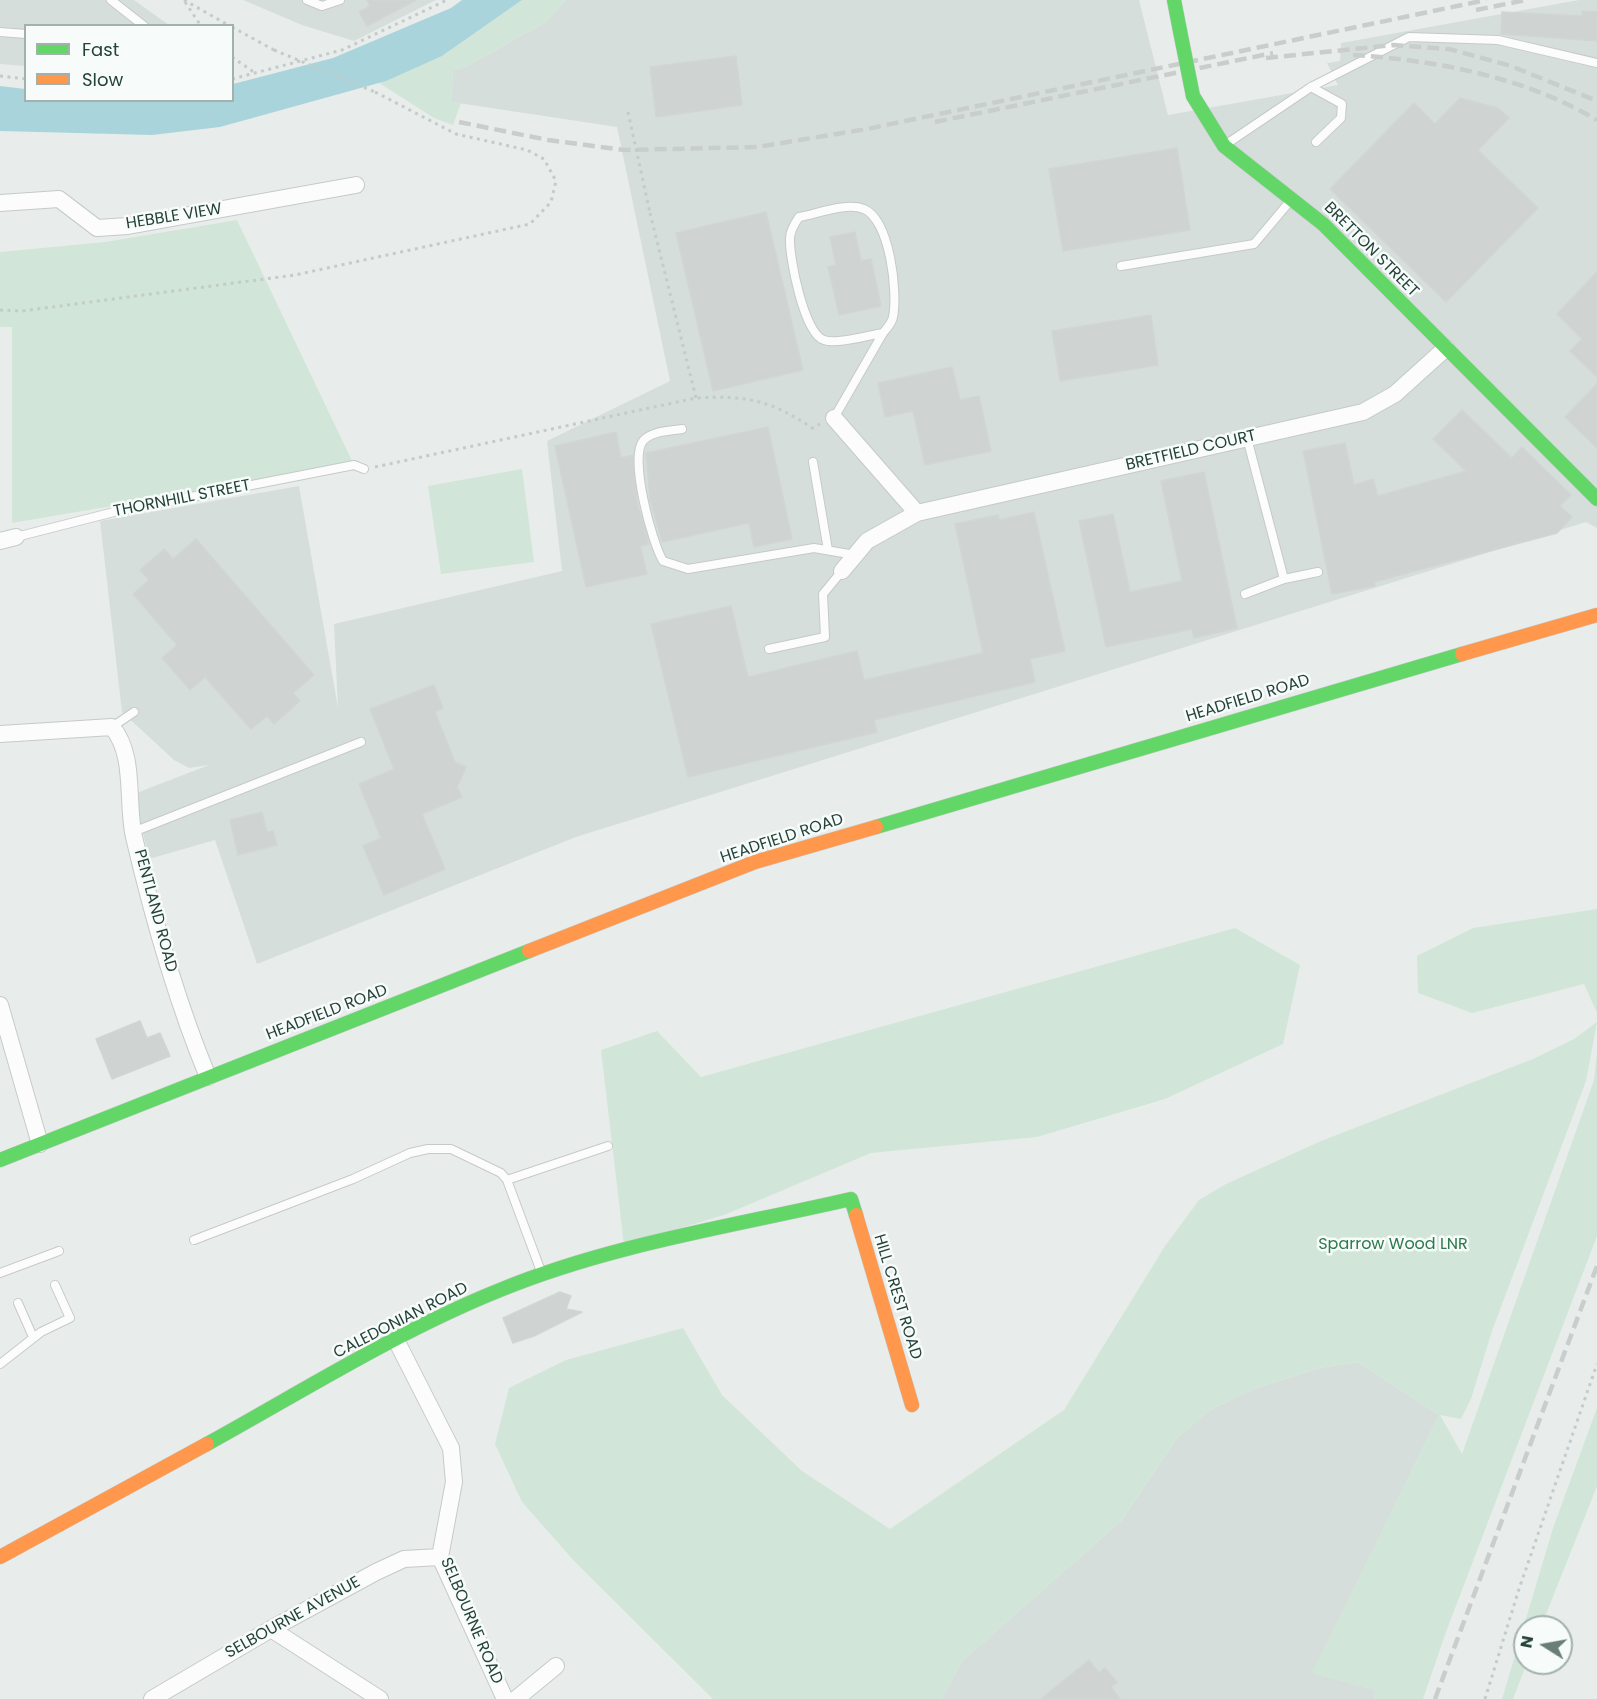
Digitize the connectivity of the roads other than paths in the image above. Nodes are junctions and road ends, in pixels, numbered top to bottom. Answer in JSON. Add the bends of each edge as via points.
{"nodes":[{"id":1,"x":111,"y":0,"type":"edge"},
{"id":2,"x":307,"y":0,"type":"edge"},
{"id":3,"x":340,"y":0,"type":"edge"},
{"id":4,"x":1174,"y":0,"type":"edge"},
{"id":5,"x":141,"y":24,"type":"edge"},
{"id":6,"x":0,"y":32,"type":"edge"},
{"id":7,"x":24,"y":34,"type":"edge"},
{"id":8,"x":1597,"y":63,"type":"edge"},
{"id":9,"x":1311,"y":87,"type":"junction"},
{"id":10,"x":1316,"y":142,"type":"dead end"},
{"id":11,"x":1224,"y":146,"type":"junction"},
{"id":12,"x":356,"y":185,"type":"dead end"},
{"id":13,"x":1292,"y":199,"type":"junction"},
{"id":14,"x":0,"y":203,"type":"edge"},
{"id":15,"x":1121,"y":266,"type":"dead end"},
{"id":16,"x":883,"y":333,"type":"junction"},
{"id":17,"x":1446,"y":348,"type":"junction"},
{"id":18,"x":834,"y":418,"type":"joint"},
{"id":19,"x":682,"y":429,"type":"dead end"},
{"id":20,"x":1247,"y":438,"type":"junction"},
{"id":21,"x":813,"y":462,"type":"dead end"},
{"id":22,"x":364,"y":470,"type":"road end"},
{"id":23,"x":1597,"y":499,"type":"edge"},
{"id":24,"x":917,"y":513,"type":"junction"},
{"id":25,"x":8,"y":538,"type":"edge"},
{"id":26,"x":828,"y":550,"type":"junction"},
{"id":27,"x":855,"y":555,"type":"junction"},
{"id":28,"x":842,"y":571,"type":"joint"},
{"id":29,"x":1318,"y":572,"type":"dead end"},
{"id":30,"x":1284,"y":579,"type":"junction"},
{"id":31,"x":1245,"y":594,"type":"dead end"},
{"id":32,"x":1597,"y":615,"type":"edge"},
{"id":33,"x":770,"y":649,"type":"dead end"},
{"id":34,"x":135,"y":712,"type":"dead end"},
{"id":35,"x":118,"y":733,"type":"junction"},
{"id":36,"x":0,"y":734,"type":"edge"},
{"id":37,"x":361,"y":742,"type":"dead end"},
{"id":38,"x":134,"y":832,"type":"junction"},
{"id":39,"x":0,"y":1005,"type":"edge"},
{"id":40,"x":208,"y":1077,"type":"junction"},
{"id":41,"x":40,"y":1144,"type":"junction"},
{"id":42,"x":608,"y":1146,"type":"dead end"},
{"id":43,"x":0,"y":1160,"type":"edge"},
{"id":44,"x":507,"y":1180,"type":"junction"},
{"id":45,"x":851,"y":1199,"type":"joint"},
{"id":46,"x":195,"y":1240,"type":"dead end"},
{"id":47,"x":59,"y":1251,"type":"dead end"},
{"id":48,"x":0,"y":1273,"type":"edge"},
{"id":49,"x":542,"y":1274,"type":"junction"},
{"id":50,"x":56,"y":1285,"type":"dead end"},
{"id":51,"x":18,"y":1303,"type":"dead end"},
{"id":52,"x":33,"y":1337,"type":"junction"},
{"id":53,"x":396,"y":1340,"type":"junction"},
{"id":54,"x":0,"y":1364,"type":"edge"},
{"id":55,"x":912,"y":1405,"type":"dead end"},
{"id":56,"x":0,"y":1557,"type":"edge"},
{"id":57,"x":440,"y":1557,"type":"junction"},
{"id":58,"x":270,"y":1629,"type":"junction"},
{"id":59,"x":556,"y":1666,"type":"dead end"},
{"id":60,"x":152,"y":1699,"type":"edge"},
{"id":61,"x":380,"y":1699,"type":"edge"},
{"id":62,"x":505,"y":1699,"type":"edge"},
{"id":63,"x":516,"y":1699,"type":"edge"}],
"edges":[{"from":1,"to":5,"type":"lane"},
{"from":2,"to":3,"type":"lane","via":[[322,6]]},
{"from":4,"to":11,"type":"street","name":"BRETTON STREET","bridge":true,"via":[[1193,96]]},
{"from":6,"to":7,"type":"lane"},
{"from":8,"to":9,"type":"lane","via":[[1498,40],[1409,38]]},
{"from":9,"to":10,"type":"lane","via":[[1342,104],[1341,118]]},
{"from":9,"to":11,"type":"lane"},
{"from":11,"to":13,"type":"street","name":"BRETTON STREET"},
{"from":12,"to":14,"type":"street","name":"HEBBLE VIEW","via":[[128,226],[97,228],[59,199]]},
{"from":13,"to":15,"type":"lane","via":[[1254,244]]},
{"from":13,"to":17,"type":"street","name":"BRETTON STREET","via":[[1323,224]]},
{"from":16,"to":16,"type":"lane","via":[[836,341],[814,334],[797,282],[790,237],[799,217],[852,207],[874,216],[885,241],[895,283],[893,320]]},
{"from":16,"to":18,"type":"lane"},
{"from":17,"to":20,"type":"street","name":"BRETFIELD COURT","via":[[1395,394],[1363,412]]},
{"from":17,"to":23,"type":"street","name":"BRETTON STREET"},
{"from":18,"to":24,"type":"street"},
{"from":19,"to":26,"type":"lane","via":[[655,434],[644,440],[638,450],[639,474],[655,547],[663,561],[675,567],[702,568],[814,548]]},
{"from":20,"to":24,"type":"street","name":"BRETFIELD COURT"},
{"from":20,"to":30,"type":"lane"},
{"from":21,"to":26,"type":"lane"},
{"from":22,"to":25,"type":"lane","name":"THORNHILL STREET","via":[[354,465],[114,512]]},
{"from":24,"to":27,"type":"street","name":"BRETFIELD COURT","via":[[867,541]]},
{"from":26,"to":27,"type":"lane"},
{"from":27,"to":28,"type":"street","name":"BRETFIELD COURT"},
{"from":28,"to":33,"type":"lane","via":[[823,594],[825,637]]},
{"from":29,"to":30,"type":"lane"},
{"from":30,"to":31,"type":"lane"},
{"from":32,"to":40,"type":"street","name":"HEADFIELD ROAD","via":[[755,862]]},
{"from":34,"to":35,"type":"lane"},
{"from":35,"to":36,"type":"street"},
{"from":35,"to":38,"type":"street","name":"PENTLAND ROAD"},
{"from":37,"to":38,"type":"lane"},
{"from":38,"to":40,"type":"street","name":"PENTLAND ROAD","via":[[154,915],[191,1036]]},
{"from":39,"to":41,"type":"street"},
{"from":40,"to":41,"type":"street","name":"HEADFIELD ROAD"},
{"from":41,"to":43,"type":"street","name":"HEADFIELD ROAD"},
{"from":42,"to":44,"type":"lane"},
{"from":44,"to":46,"type":"lane","via":[[492,1167],[451,1149],[428,1149]]},
{"from":44,"to":49,"type":"lane"},
{"from":45,"to":49,"type":"street","name":"CALEDONIAN ROAD","via":[[582,1260]]},
{"from":45,"to":55,"type":"street","name":"HILL CREST ROAD"},
{"from":47,"to":48,"type":"lane"},
{"from":49,"to":53,"type":"street","name":"CALEDONIAN ROAD","via":[[499,1290]]},
{"from":50,"to":52,"type":"lane","via":[[70,1318]]},
{"from":51,"to":52,"type":"lane"},
{"from":52,"to":54,"type":"lane"},
{"from":53,"to":56,"type":"street","name":"CALEDONIAN ROAD"},
{"from":53,"to":57,"type":"street","name":"SELBOURNE ROAD","via":[[451,1448],[454,1482]]},
{"from":57,"to":58,"type":"street","name":"SELBOURNE AVENUE","via":[[404,1559]]},
{"from":57,"to":62,"type":"street","name":"SELBOURNE ROAD"},
{"from":58,"to":60,"type":"street","name":"SELBOURNE AVENUE"},
{"from":58,"to":61,"type":"street"},
{"from":59,"to":63,"type":"street","name":"SELBOURNE ROAD"}]}
